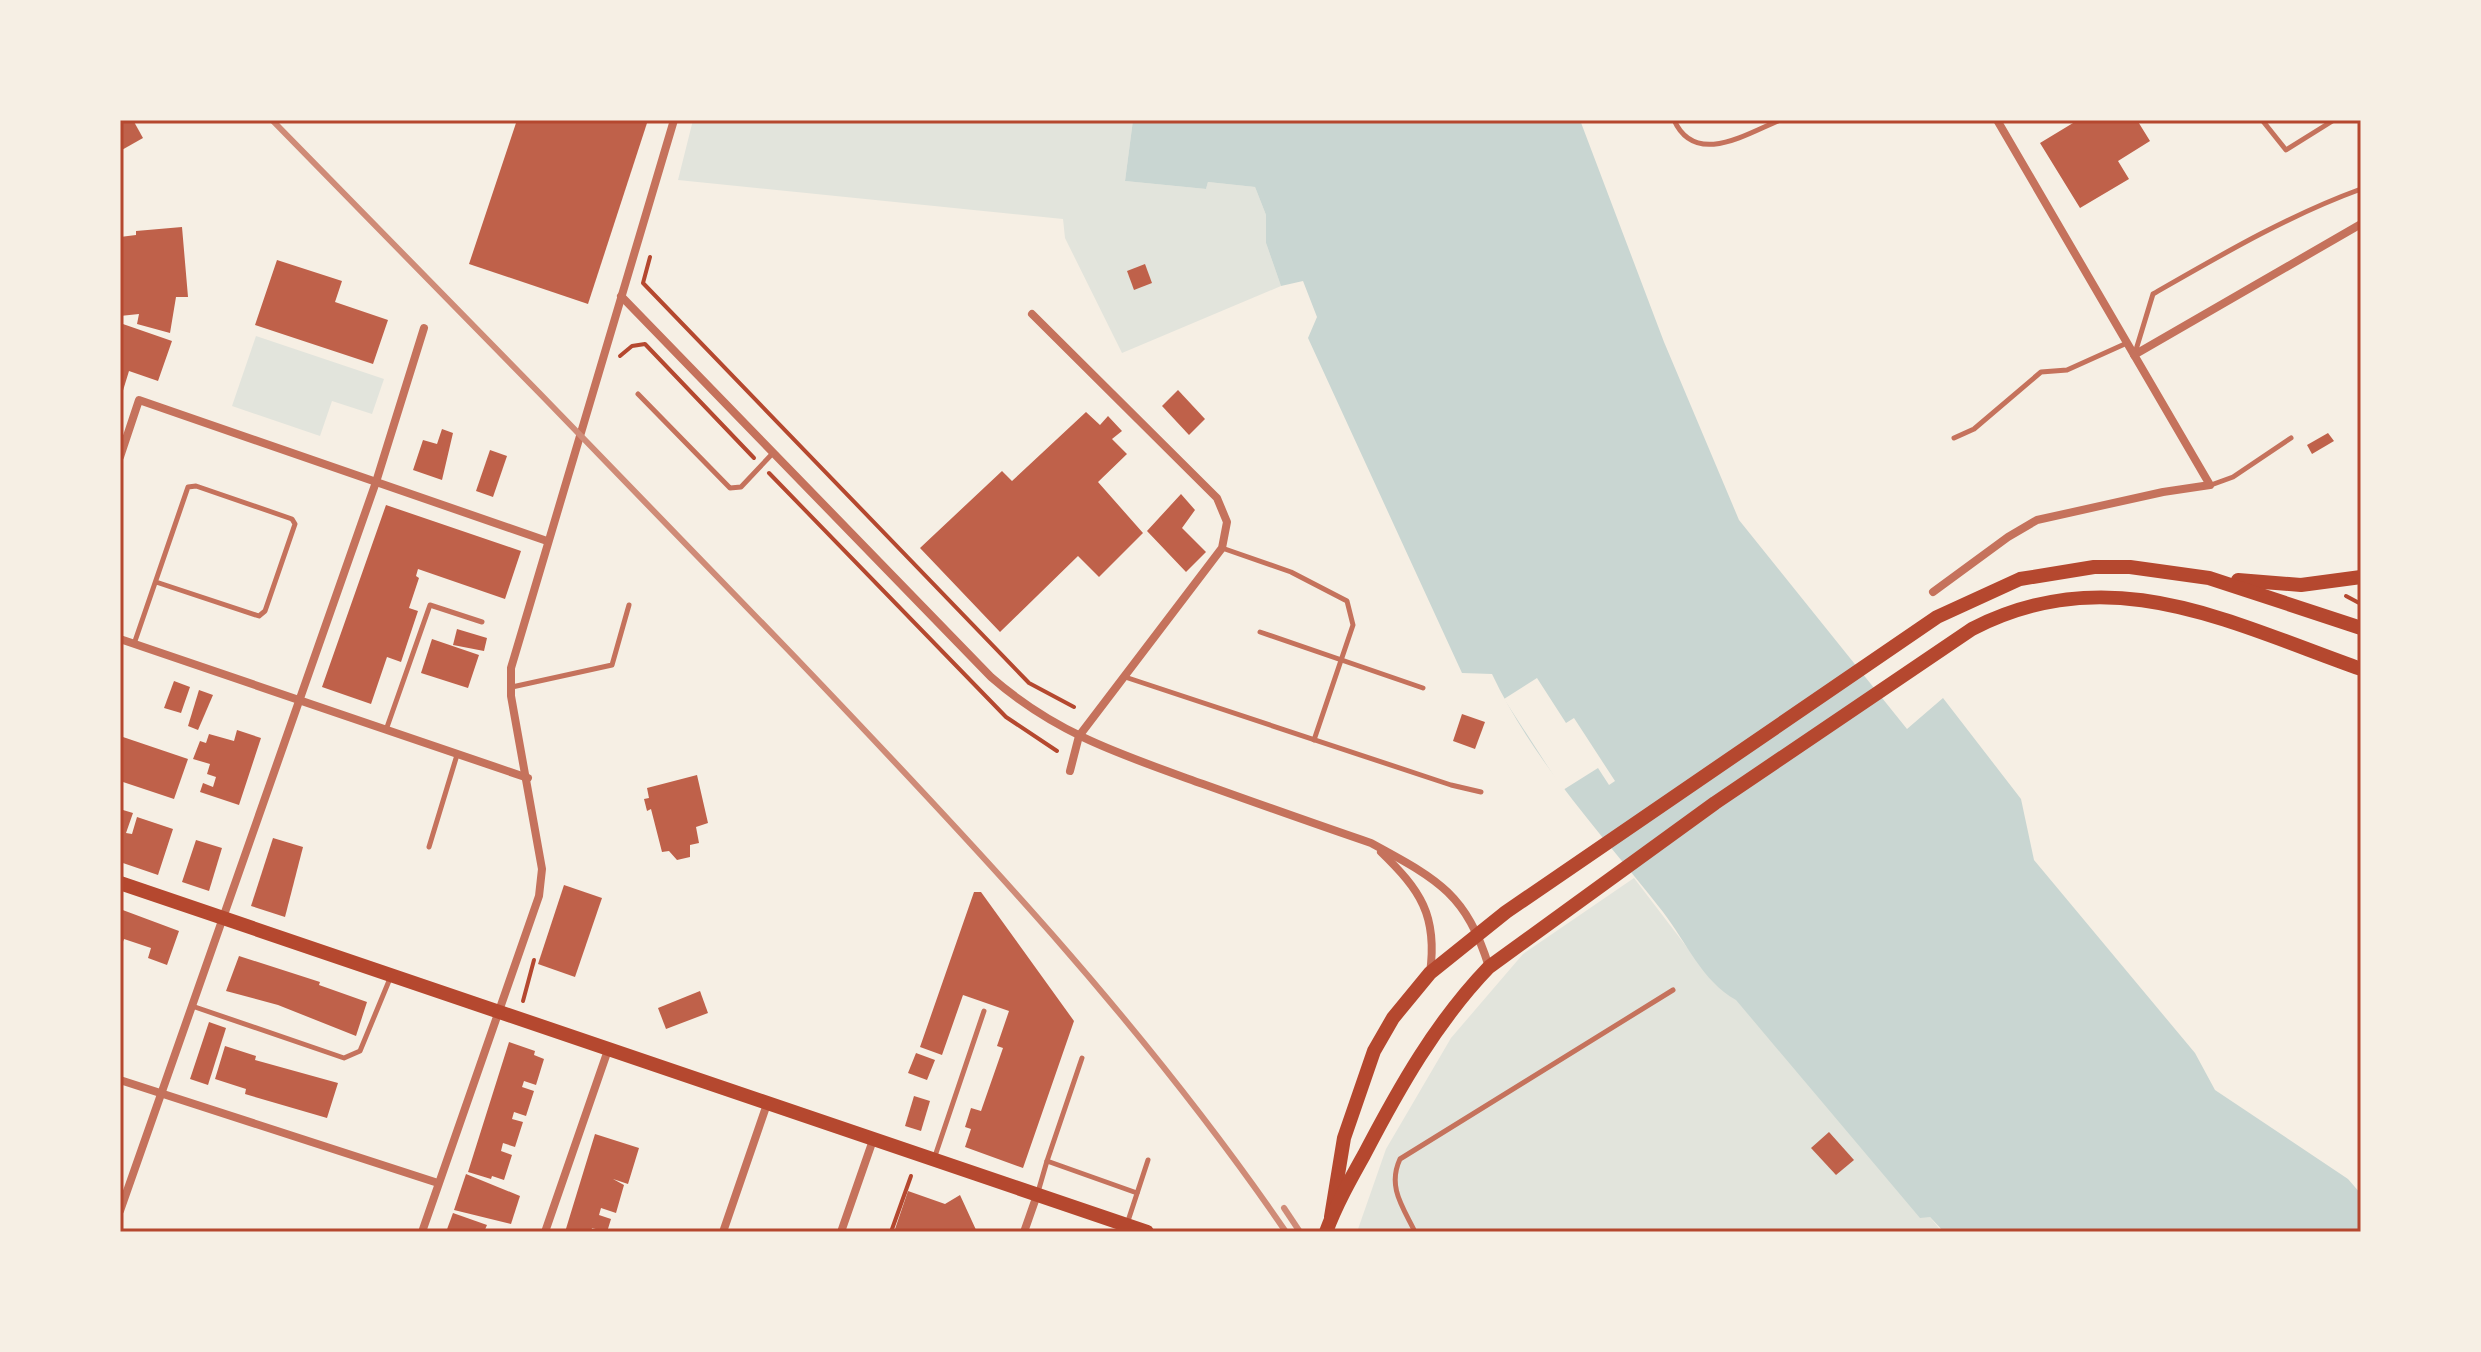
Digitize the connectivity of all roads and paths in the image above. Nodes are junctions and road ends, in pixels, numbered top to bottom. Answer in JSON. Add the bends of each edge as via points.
{"nodes":[{"id":1,"x":674,"y":120,"type":"edge"},
{"id":2,"x":1674,"y":120,"type":"edge"},
{"id":3,"x":1780,"y":120,"type":"edge"},
{"id":4,"x":1997,"y":120,"type":"edge"},
{"id":5,"x":2262,"y":120,"type":"edge"},
{"id":6,"x":2334,"y":120,"type":"edge"},
{"id":7,"x":2361,"y":189,"type":"edge"},
{"id":8,"x":2361,"y":224,"type":"edge"},
{"id":9,"x":651,"y":254,"type":"dead end"},
{"id":10,"x":621,"y":296,"type":"junction"},
{"id":11,"x":1032,"y":314,"type":"dead end"},
{"id":12,"x":424,"y":328,"type":"dead end"},
{"id":13,"x":2127,"y":343,"type":"junction"},
{"id":14,"x":2134,"y":355,"type":"junction"},
{"id":15,"x":617,"y":366,"type":"dead end"},
{"id":16,"x":638,"y":394,"type":"dead end"},
{"id":17,"x":1954,"y":438,"type":"dead end"},
{"id":18,"x":2291,"y":438,"type":"dead end"},
{"id":19,"x":773,"y":453,"type":"junction"},
{"id":20,"x":120,"y":457,"type":"edge"},
{"id":21,"x":762,"y":465,"type":"junction"},
{"id":22,"x":376,"y":482,"type":"junction"},
{"id":23,"x":2210,"y":485,"type":"junction"},
{"id":24,"x":547,"y":541,"type":"junction"},
{"id":25,"x":1222,"y":548,"type":"junction"},
{"id":26,"x":2361,"y":577,"type":"edge"},
{"id":27,"x":2209,"y":578,"type":"junction"},
{"id":28,"x":156,"y":582,"type":"junction"},
{"id":29,"x":1933,"y":592,"type":"dead end"},
{"id":30,"x":2337,"y":592,"type":"dead end"},
{"id":31,"x":2361,"y":604,"type":"edge"},
{"id":32,"x":629,"y":605,"type":"dead end"},
{"id":33,"x":482,"y":622,"type":"dead end"},
{"id":34,"x":2361,"y":628,"type":"edge"},
{"id":35,"x":1260,"y":632,"type":"dead end"},
{"id":36,"x":120,"y":639,"type":"edge"},
{"id":37,"x":134,"y":644,"type":"junction"},
{"id":38,"x":1342,"y":660,"type":"junction"},
{"id":39,"x":2361,"y":669,"type":"edge"},
{"id":40,"x":1125,"y":677,"type":"junction"},
{"id":41,"x":511,"y":687,"type":"junction"},
{"id":42,"x":1423,"y":688,"type":"dead end"},
{"id":43,"x":299,"y":702,"type":"junction"},
{"id":44,"x":1074,"y":707,"type":"dead end"},
{"id":45,"x":386,"y":731,"type":"junction"},
{"id":46,"x":1079,"y":736,"type":"junction"},
{"id":47,"x":1314,"y":740,"type":"junction"},
{"id":48,"x":1057,"y":751,"type":"dead end"},
{"id":49,"x":457,"y":755,"type":"junction"},
{"id":50,"x":1070,"y":771,"type":"dead end"},
{"id":51,"x":528,"y":778,"type":"junction"},
{"id":52,"x":1481,"y":792,"type":"dead end"},
{"id":53,"x":1371,"y":843,"type":"junction"},
{"id":54,"x":429,"y":847,"type":"dead end"},
{"id":55,"x":120,"y":883,"type":"edge"},
{"id":56,"x":222,"y":918,"type":"junction"},
{"id":57,"x":1478,"y":932,"type":"junction"},
{"id":58,"x":535,"y":956,"type":"dead end"},
{"id":59,"x":1489,"y":967,"type":"junction"},
{"id":60,"x":1430,"y":973,"type":"junction"},
{"id":61,"x":391,"y":975,"type":"junction"},
{"id":62,"x":1673,"y":990,"type":"dead end"},
{"id":63,"x":192,"y":1006,"type":"junction"},
{"id":64,"x":533,"y":1010,"type":"dead end"},
{"id":65,"x":984,"y":1011,"type":"dead end"},
{"id":66,"x":499,"y":1012,"type":"junction"},
{"id":67,"x":608,"y":1050,"type":"junction"},
{"id":68,"x":1082,"y":1058,"type":"dead end"},
{"id":69,"x":120,"y":1080,"type":"edge"},
{"id":70,"x":162,"y":1094,"type":"junction"},
{"id":71,"x":767,"y":1104,"type":"junction"},
{"id":72,"x":873,"y":1140,"type":"junction"},
{"id":73,"x":934,"y":1160,"type":"junction"},
{"id":74,"x":1148,"y":1160,"type":"dead end"},
{"id":75,"x":1047,"y":1161,"type":"junction"},
{"id":76,"x":911,"y":1176,"type":"dead end"},
{"id":77,"x":438,"y":1183,"type":"junction"},
{"id":78,"x":1137,"y":1193,"type":"junction"},
{"id":79,"x":1037,"y":1195,"type":"junction"},
{"id":80,"x":120,"y":1211,"type":"edge"},
{"id":81,"x":1331,"y":1217,"type":"junction"},
{"id":82,"x":1127,"y":1225,"type":"junction"},
{"id":83,"x":422,"y":1232,"type":"edge"},
{"id":84,"x":545,"y":1232,"type":"edge"},
{"id":85,"x":723,"y":1232,"type":"edge"},
{"id":86,"x":841,"y":1232,"type":"edge"},
{"id":87,"x":891,"y":1232,"type":"edge"},
{"id":88,"x":1024,"y":1232,"type":"edge"},
{"id":89,"x":1147,"y":1232,"type":"edge"},
{"id":90,"x":1326,"y":1232,"type":"edge"},
{"id":91,"x":1415,"y":1232,"type":"edge"}],
"edges":[{"from":1,"to":10,"type":"street"},
{"from":2,"to":3,"type":"lane","via":[[1685,138],[1711,146]]},
{"from":4,"to":13,"type":"street"},
{"from":5,"to":6,"type":"lane","via":[[2286,150]]},
{"from":7,"to":14,"type":"lane","via":[[2242,242],[2153,294]]},
{"from":8,"to":14,"type":"street"},
{"from":9,"to":44,"type":"path","via":[[643,283],[1029,683]]},
{"from":10,"to":19,"type":"street"},
{"from":10,"to":24,"type":"street"},
{"from":11,"to":25,"type":"street","via":[[1217,498],[1227,522]]},
{"from":12,"to":22,"type":"street"},
{"from":13,"to":14,"type":"street"},
{"from":13,"to":17,"type":"lane","via":[[2067,370],[2041,372],[1974,429]]},
{"from":14,"to":23,"type":"street"},
{"from":15,"to":21,"type":"path","via":[[621,353],[645,344]]},
{"from":16,"to":21,"type":"lane","via":[[730,488],[741,487]]},
{"from":18,"to":23,"type":"lane","via":[[2233,477]]},
{"from":19,"to":21,"type":"lane"},
{"from":19,"to":46,"type":"street","via":[[991,677],[1024,706]]},
{"from":20,"to":22,"type":"street","via":[[139,400]]},
{"from":21,"to":48,"type":"path","via":[[1006,717]]},
{"from":22,"to":24,"type":"street"},
{"from":22,"to":43,"type":"street"},
{"from":23,"to":29,"type":"street","via":[[2037,520]]},
{"from":24,"to":41,"type":"street","via":[[511,668]]},
{"from":25,"to":38,"type":"lane","via":[[1291,572],[1347,601],[1353,625]]},
{"from":25,"to":40,"type":"street"},
{"from":26,"to":27,"type":"main road","via":[[2301,585]]},
{"from":27,"to":34,"type":"main road"},
{"from":27,"to":57,"type":"main road","via":[[2130,567],[2041,574],[1971,599],[1937,617]]},
{"from":28,"to":28,"type":"lane","via":[[188,487],[295,524],[259,616]]},
{"from":28,"to":37,"type":"lane"},
{"from":30,"to":31,"type":"path"},
{"from":32,"to":41,"type":"lane","via":[[612,665]]},
{"from":33,"to":45,"type":"lane","via":[[430,605]]},
{"from":35,"to":38,"type":"lane"},
{"from":36,"to":37,"type":"street"},
{"from":37,"to":43,"type":"street"},
{"from":38,"to":42,"type":"lane"},
{"from":38,"to":47,"type":"lane"},
{"from":39,"to":59,"type":"main road","via":[[2163,601],[2100,596],[2048,600],[1997,616],[1942,646]]},
{"from":40,"to":46,"type":"street"},
{"from":40,"to":47,"type":"lane"},
{"from":41,"to":51,"type":"street"},
{"from":43,"to":45,"type":"street"},
{"from":43,"to":56,"type":"street"},
{"from":45,"to":49,"type":"street"},
{"from":46,"to":50,"type":"street"},
{"from":46,"to":53,"type":"street"},
{"from":47,"to":52,"type":"lane"},
{"from":49,"to":51,"type":"street"},
{"from":49,"to":54,"type":"lane"},
{"from":51,"to":66,"type":"street","via":[[542,882]]},
{"from":53,"to":57,"type":"street","via":[[1447,892]]},
{"from":53,"to":60,"type":"street","via":[[1419,893],[1430,924]]},
{"from":55,"to":56,"type":"main road"},
{"from":56,"to":61,"type":"main road"},
{"from":56,"to":63,"type":"street"},
{"from":57,"to":59,"type":"street"},
{"from":57,"to":60,"type":"main road"},
{"from":58,"to":64,"type":"path","via":[[522,1000]]},
{"from":59,"to":81,"type":"main road","via":[[1431,1037]]},
{"from":60,"to":81,"type":"main road","via":[[1374,1051],[1344,1138]]},
{"from":61,"to":63,"type":"lane","via":[[360,1051],[344,1058]]},
{"from":61,"to":66,"type":"main road"},
{"from":62,"to":91,"type":"lane","via":[[1400,1159],[1396,1193]]},
{"from":63,"to":70,"type":"street"},
{"from":65,"to":73,"type":"lane"},
{"from":66,"to":67,"type":"main road"},
{"from":66,"to":77,"type":"street"},
{"from":67,"to":71,"type":"main road"},
{"from":67,"to":84,"type":"street"},
{"from":68,"to":75,"type":"lane"},
{"from":69,"to":70,"type":"street"},
{"from":70,"to":77,"type":"street"},
{"from":70,"to":80,"type":"street"},
{"from":71,"to":72,"type":"main road"},
{"from":71,"to":85,"type":"street"},
{"from":72,"to":73,"type":"main road"},
{"from":72,"to":86,"type":"street"},
{"from":73,"to":79,"type":"main road"},
{"from":74,"to":78,"type":"lane"},
{"from":75,"to":78,"type":"lane"},
{"from":75,"to":79,"type":"lane"},
{"from":76,"to":87,"type":"path"},
{"from":77,"to":83,"type":"street"},
{"from":78,"to":82,"type":"lane"},
{"from":79,"to":82,"type":"main road"},
{"from":79,"to":88,"type":"street"},
{"from":81,"to":90,"type":"main road"},
{"from":82,"to":89,"type":"main road"}]}
